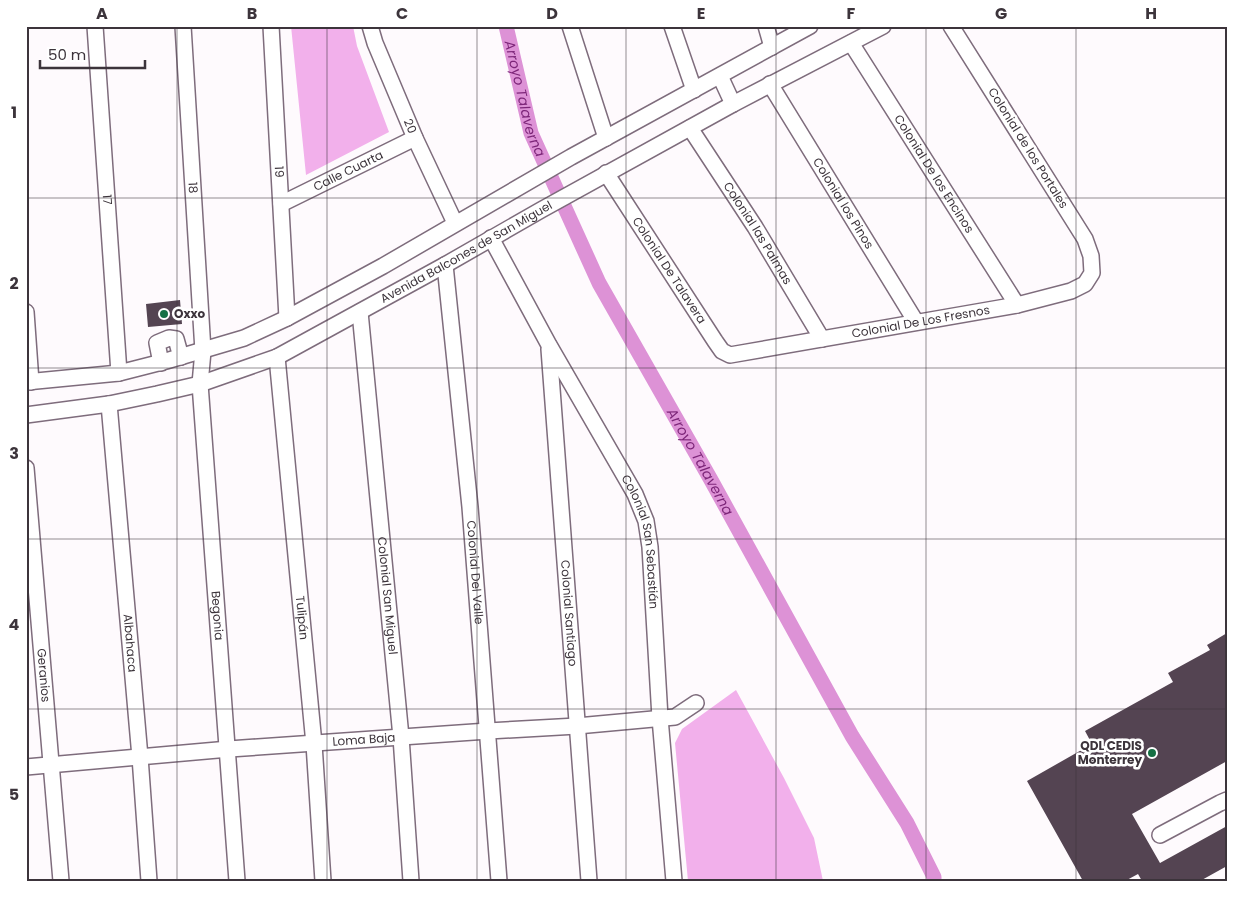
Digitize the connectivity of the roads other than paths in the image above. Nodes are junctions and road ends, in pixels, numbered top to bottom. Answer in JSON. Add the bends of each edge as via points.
{"nodes":[{"id":1,"x":94,"y":26,"type":"edge"},
{"id":2,"x":183,"y":26,"type":"edge"},
{"id":3,"x":271,"y":26,"type":"edge"},
{"id":4,"x":370,"y":26,"type":"edge"},
{"id":5,"x":570,"y":26,"type":"edge"},
{"id":6,"x":672,"y":26,"type":"edge"},
{"id":7,"x":766,"y":26,"type":"edge"},
{"id":8,"x":810,"y":26,"type":"edge"},
{"id":9,"x":883,"y":26,"type":"edge"},
{"id":10,"x":951,"y":26,"type":"edge"},
{"id":11,"x":851,"y":43,"type":"junction"},
{"id":12,"x":772,"y":47,"type":"junction"},
{"id":13,"x":720,"y":76,"type":"junction"},
{"id":14,"x":770,"y":84,"type":"junction"},
{"id":15,"x":694,"y":90,"type":"junction"},
{"id":16,"x":733,"y":104,"type":"junction"},
{"id":17,"x":690,"y":128,"type":"junction"},
{"id":18,"x":415,"y":138,"type":"junction"},
{"id":19,"x":606,"y":138,"type":"junction"},
{"id":20,"x":606,"y":173,"type":"junction"},
{"id":21,"x":281,"y":204,"type":"junction"},
{"id":22,"x":456,"y":223,"type":"junction"},
{"id":23,"x":491,"y":238,"type":"junction"},
{"id":24,"x":445,"y":265,"type":"junction"},
{"id":25,"x":1092,"y":273,"type":"joint"},
{"id":26,"x":1017,"y":305,"type":"junction"},
{"id":27,"x":26,"y":312,"type":"edge"},
{"id":28,"x":360,"y":312,"type":"junction"},
{"id":29,"x":287,"y":318,"type":"junction"},
{"id":30,"x":916,"y":322,"type":"junction"},
{"id":31,"x":822,"y":339,"type":"junction"},
{"id":32,"x":549,"y":346,"type":"junction"},
{"id":33,"x":202,"y":351,"type":"junction"},
{"id":34,"x":741,"y":354,"type":"joint"},
{"id":35,"x":182,"y":357,"type":"junction"},
{"id":36,"x":277,"y":357,"type":"junction"},
{"id":37,"x":161,"y":362,"type":"junction"},
{"id":38,"x":119,"y":373,"type":"junction"},
{"id":39,"x":28,"y":382,"type":"edge"},
{"id":40,"x":200,"y":384,"type":"junction"},
{"id":41,"x":109,"y":404,"type":"junction"},
{"id":42,"x":26,"y":415,"type":"edge"},
{"id":43,"x":26,"y":468,"type":"edge"},
{"id":44,"x":696,"y":703,"type":"dead end"},
{"id":45,"x":660,"y":718,"type":"junction"},
{"id":46,"x":577,"y":726,"type":"junction"},
{"id":47,"x":488,"y":731,"type":"junction"},
{"id":48,"x":401,"y":737,"type":"junction"},
{"id":49,"x":314,"y":744,"type":"junction"},
{"id":50,"x":229,"y":750,"type":"junction"},
{"id":51,"x":140,"y":757,"type":"junction"},
{"id":52,"x":52,"y":766,"type":"junction"},
{"id":53,"x":26,"y":767,"type":"edge"},
{"id":54,"x":1227,"y":800,"type":"edge"},
{"id":55,"x":1160,"y":835,"type":"dead end"},
{"id":56,"x":61,"y":881,"type":"edge"},
{"id":57,"x":149,"y":881,"type":"edge"},
{"id":58,"x":238,"y":881,"type":"edge"},
{"id":59,"x":323,"y":881,"type":"edge"},
{"id":60,"x":411,"y":881,"type":"edge"},
{"id":61,"x":499,"y":881,"type":"edge"},
{"id":62,"x":589,"y":881,"type":"edge"},
{"id":63,"x":674,"y":881,"type":"edge"}],
"edges":[{"from":1,"to":38,"type":"street","name":"17"},
{"from":2,"to":33,"type":"street","name":"18"},
{"from":3,"to":21,"type":"street","name":"19"},
{"from":4,"to":18,"type":"street","name":"20"},
{"from":5,"to":19,"type":"street"},
{"from":6,"to":15,"type":"street"},
{"from":7,"to":12,"type":"street"},
{"from":8,"to":12,"type":"street"},
{"from":9,"to":11,"type":"street","name":"Avenida Balcones de San Miguel"},
{"from":10,"to":25,"type":"street","name":"Colonial de los Portales","via":[[1085,240],[1091,256]]},
{"from":11,"to":14,"type":"street","name":"Avenida Balcones de San Miguel"},
{"from":11,"to":26,"type":"street","name":"Colonial De los Encinos"},
{"from":12,"to":13,"type":"street"},
{"from":13,"to":15,"type":"street"},
{"from":13,"to":16,"type":"street"},
{"from":14,"to":16,"type":"street","name":"Avenida Balcones de San Miguel"},
{"from":14,"to":30,"type":"street","name":"Colonial los Pinos"},
{"from":15,"to":19,"type":"street"},
{"from":16,"to":17,"type":"street","name":"Avenida Balcones de San Miguel"},
{"from":17,"to":20,"type":"street","name":"Avenida Balcones de San Miguel"},
{"from":17,"to":31,"type":"street","name":"Colonial las Palmas","via":[[755,227]]},
{"from":18,"to":21,"type":"street","name":"Calle Cuarta"},
{"from":18,"to":22,"type":"street","name":"20"},
{"from":19,"to":22,"type":"street"},
{"from":20,"to":23,"type":"street","name":"Avenida Balcones de San Miguel"},
{"from":20,"to":34,"type":"street","name":"Colonial De Talavera","via":[[722,351],[730,355]]},
{"from":21,"to":29,"type":"street","name":"19"},
{"from":22,"to":29,"type":"street"},
{"from":23,"to":24,"type":"street","name":"Avenida Balcones de San Miguel"},
{"from":23,"to":32,"type":"street","name":"Colonial San Sebastián"},
{"from":24,"to":28,"type":"street","name":"Avenida Balcones de San Miguel"},
{"from":24,"to":47,"type":"street","name":"Colonial Del Valle","via":[[470,507]]},
{"from":25,"to":26,"type":"street","name":"Colonial De Los Fresnos","via":[[1085,284],[1072,291]]},
{"from":26,"to":30,"type":"street","name":"Colonial De Los Fresnos"},
{"from":27,"to":39,"type":"street"},
{"from":28,"to":36,"type":"street","name":"Avenida Balcones de San Miguel"},
{"from":28,"to":48,"type":"street","name":"Colonial San Miguel"},
{"from":29,"to":33,"type":"street","via":[[244,338]]},
{"from":30,"to":31,"type":"street","name":"Colonial De Los Fresnos"},
{"from":31,"to":34,"type":"street","name":"Colonial De Los Fresnos"},
{"from":32,"to":45,"type":"street","name":"Colonial San Sebastián","via":[[635,494],[646,521]]},
{"from":32,"to":46,"type":"street","name":"Colonial Santiago"},
{"from":33,"to":35,"type":"street"},
{"from":33,"to":40,"type":"street","name":"Begonia"},
{"from":35,"to":37,"type":"street"},
{"from":35,"to":37,"type":"street","via":[[176,339],[169,338],[156,343]]},
{"from":36,"to":40,"type":"street","name":"Avenida Balcones de San Miguel"},
{"from":36,"to":49,"type":"street","name":"Tulipán"},
{"from":37,"to":38,"type":"street"},
{"from":38,"to":39,"type":"street"},
{"from":40,"to":41,"type":"street","name":"Avenida Balcones de San Miguel"},
{"from":40,"to":50,"type":"street","name":"Begonia"},
{"from":41,"to":42,"type":"street","name":"Avenida Balcones de San Miguel"},
{"from":41,"to":51,"type":"street","name":"Albahaca"},
{"from":43,"to":52,"type":"street","name":"Geranios"},
{"from":44,"to":45,"type":"street","name":"Loma Baja","via":[[675,717]]},
{"from":45,"to":46,"type":"street","name":"Loma Baja"},
{"from":45,"to":63,"type":"street","name":"Colonial San Sebastián"},
{"from":46,"to":47,"type":"street","name":"Loma Baja"},
{"from":46,"to":62,"type":"street","name":"Colonial Santiago"},
{"from":47,"to":48,"type":"street","name":"Loma Baja"},
{"from":47,"to":61,"type":"street","name":"Colonial Del Valle"},
{"from":48,"to":49,"type":"street","name":"Loma Baja"},
{"from":48,"to":60,"type":"street","name":"Colonial San Miguel"},
{"from":49,"to":50,"type":"street","name":"Loma Baja"},
{"from":49,"to":59,"type":"street","name":"Tulipán"},
{"from":50,"to":51,"type":"street","name":"Loma Baja"},
{"from":50,"to":58,"type":"street","name":"Begonia"},
{"from":51,"to":52,"type":"street","name":"Loma Baja"},
{"from":51,"to":57,"type":"street","name":"Albahaca"},
{"from":52,"to":53,"type":"street","name":"Loma Baja"},
{"from":52,"to":56,"type":"street","name":"Geranios"},
{"from":54,"to":55,"type":"street"}]}
